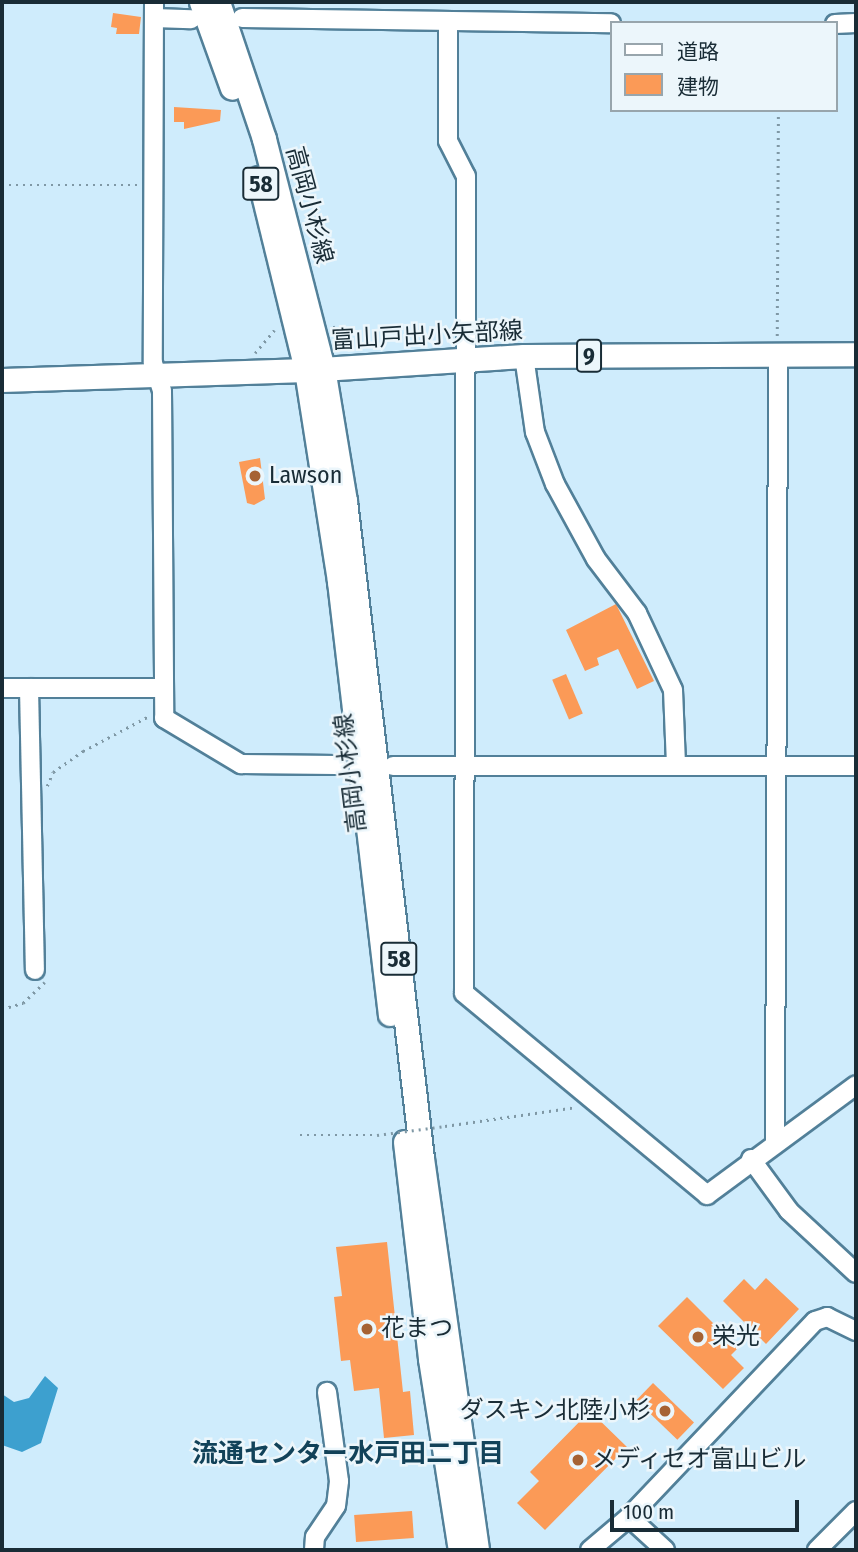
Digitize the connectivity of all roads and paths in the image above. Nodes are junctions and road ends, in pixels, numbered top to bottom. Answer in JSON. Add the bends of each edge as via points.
{"nodes":[{"id":1,"x":218,"y":2,"type":"edge"},
{"id":2,"x":154,"y":10,"type":"edge"},
{"id":3,"x":196,"y":10,"type":"edge"},
{"id":4,"x":242,"y":18,"type":"dead end"},
{"id":5,"x":448,"y":22,"type":"junction"},
{"id":6,"x":610,"y":23,"type":"edge"},
{"id":7,"x":856,"y":23,"type":"edge"},
{"id":8,"x":837,"y":24,"type":"edge"},
{"id":9,"x":778,"y":112,"type":"edge"},
{"id":10,"x":2,"y":185,"type":"edge"},
{"id":11,"x":154,"y":185,"type":"junction"},
{"id":12,"x":333,"y":326,"type":"dead end"},
{"id":13,"x":274,"y":330,"type":"dead end"},
{"id":14,"x":352,"y":347,"type":"dead end"},
{"id":15,"x":778,"y":353,"type":"junction"},
{"id":16,"x":856,"y":354,"type":"edge"},
{"id":17,"x":524,"y":356,"type":"junction"},
{"id":18,"x":250,"y":358,"type":"dead end"},
{"id":19,"x":467,"y":359,"type":"junction"},
{"id":20,"x":314,"y":369,"type":"junction"},
{"id":21,"x":156,"y":377,"type":"junction"},
{"id":22,"x":2,"y":380,"type":"edge"},
{"id":23,"x":2,"y":688,"type":"edge"},
{"id":24,"x":29,"y":688,"type":"junction"},
{"id":25,"x":161,"y":688,"type":"junction"},
{"id":26,"x":163,"y":709,"type":"junction"},
{"id":27,"x":464,"y":764,"type":"junction"},
{"id":28,"x":676,"y":764,"type":"junction"},
{"id":29,"x":336,"y":765,"type":"dead end"},
{"id":30,"x":774,"y":765,"type":"junction"},
{"id":31,"x":393,"y":766,"type":"dead end"},
{"id":32,"x":856,"y":766,"type":"edge"},
{"id":33,"x":43,"y":795,"type":"dead end"},
{"id":34,"x":41,"y":970,"type":"joint"},
{"id":35,"x":2,"y":1009,"type":"edge"},
{"id":36,"x":856,"y":1085,"type":"edge"},
{"id":37,"x":597,"y":1104,"type":"junction"},
{"id":38,"x":300,"y":1135,"type":"dead end"},
{"id":39,"x":775,"y":1142,"type":"junction"},
{"id":40,"x":751,"y":1159,"type":"junction"},
{"id":41,"x":856,"y":1273,"type":"edge"},
{"id":42,"x":856,"y":1331,"type":"edge"},
{"id":43,"x":327,"y":1392,"type":"dead end"},
{"id":44,"x":856,"y":1511,"type":"edge"},
{"id":45,"x":629,"y":1517,"type":"junction"},
{"id":46,"x":314,"y":1550,"type":"edge"},
{"id":47,"x":460,"y":1550,"type":"edge"},
{"id":48,"x":477,"y":1550,"type":"edge"},
{"id":49,"x":590,"y":1550,"type":"edge"},
{"id":50,"x":665,"y":1550,"type":"edge"},
{"id":51,"x":817,"y":1550,"type":"edge"}],
"edges":[{"from":1,"to":20,"type":"main road","name":"高岡小杉線","number":"58","via":[[267,152]]},
{"from":2,"to":3,"type":"street"},
{"from":2,"to":11,"type":"street"},
{"from":3,"to":20,"type":"main road","name":"高岡小杉線","number":"58","via":[[260,183]]},
{"from":4,"to":5,"type":"street"},
{"from":5,"to":6,"type":"street"},
{"from":5,"to":19,"type":"street","via":[[448,141],[466,176]]},
{"from":7,"to":8,"type":"street"},
{"from":9,"to":15,"type":"path"},
{"from":10,"to":11,"type":"path"},
{"from":11,"to":21,"type":"street"},
{"from":12,"to":14,"type":"path"},
{"from":13,"to":18,"type":"path"},
{"from":15,"to":16,"type":"main road","name":"富山戸出小矢部線","number":"9"},
{"from":15,"to":17,"type":"main road","name":"富山戸出小矢部線","number":"9"},
{"from":15,"to":30,"type":"street"},
{"from":17,"to":19,"type":"main road","name":"富山戸出小矢部線","number":"9"},
{"from":17,"to":28,"type":"street","via":[[535,432],[555,484],[596,559],[637,613],[673,690]]},
{"from":19,"to":20,"type":"main road","name":"富山戸出小矢部線","number":"9"},
{"from":19,"to":27,"type":"street"},
{"from":20,"to":21,"type":"main road","name":"富山戸出小矢部線","number":"9"},
{"from":20,"to":47,"type":"main road","name":"高岡小杉線","number":"58","via":[[430,1359]]},
{"from":20,"to":48,"type":"main road","name":"高岡小杉線","number":"58","via":[[345,501],[422,1158]]},
{"from":21,"to":22,"type":"main road","name":"富山戸出小矢部線","number":"9"},
{"from":21,"to":25,"type":"street","via":[[162,391]]},
{"from":23,"to":24,"type":"street"},
{"from":24,"to":25,"type":"street"},
{"from":24,"to":34,"type":"street"},
{"from":25,"to":26,"type":"street"},
{"from":26,"to":29,"type":"street","via":[[173,727],[241,764]]},
{"from":26,"to":33,"type":"path","via":[[53,772]]},
{"from":27,"to":28,"type":"street"},
{"from":27,"to":31,"type":"street"},
{"from":27,"to":37,"type":"street","via":[[464,993]]},
{"from":28,"to":30,"type":"street"},
{"from":30,"to":32,"type":"street"},
{"from":30,"to":39,"type":"street"},
{"from":34,"to":35,"type":"path","via":[[46,981],[35,994]]},
{"from":36,"to":39,"type":"street"},
{"from":37,"to":38,"type":"path","bridge":true,"via":[[377,1135]]},
{"from":37,"to":40,"type":"street","via":[[707,1195]]},
{"from":39,"to":40,"type":"street"},
{"from":40,"to":41,"type":"street","via":[[789,1211]]},
{"from":42,"to":45,"type":"street","via":[[827,1317],[815,1321]]},
{"from":43,"to":46,"type":"street","via":[[339,1481],[336,1506],[315,1537]]},
{"from":44,"to":51,"type":"street"},
{"from":45,"to":49,"type":"street"},
{"from":45,"to":50,"type":"street"}]}
